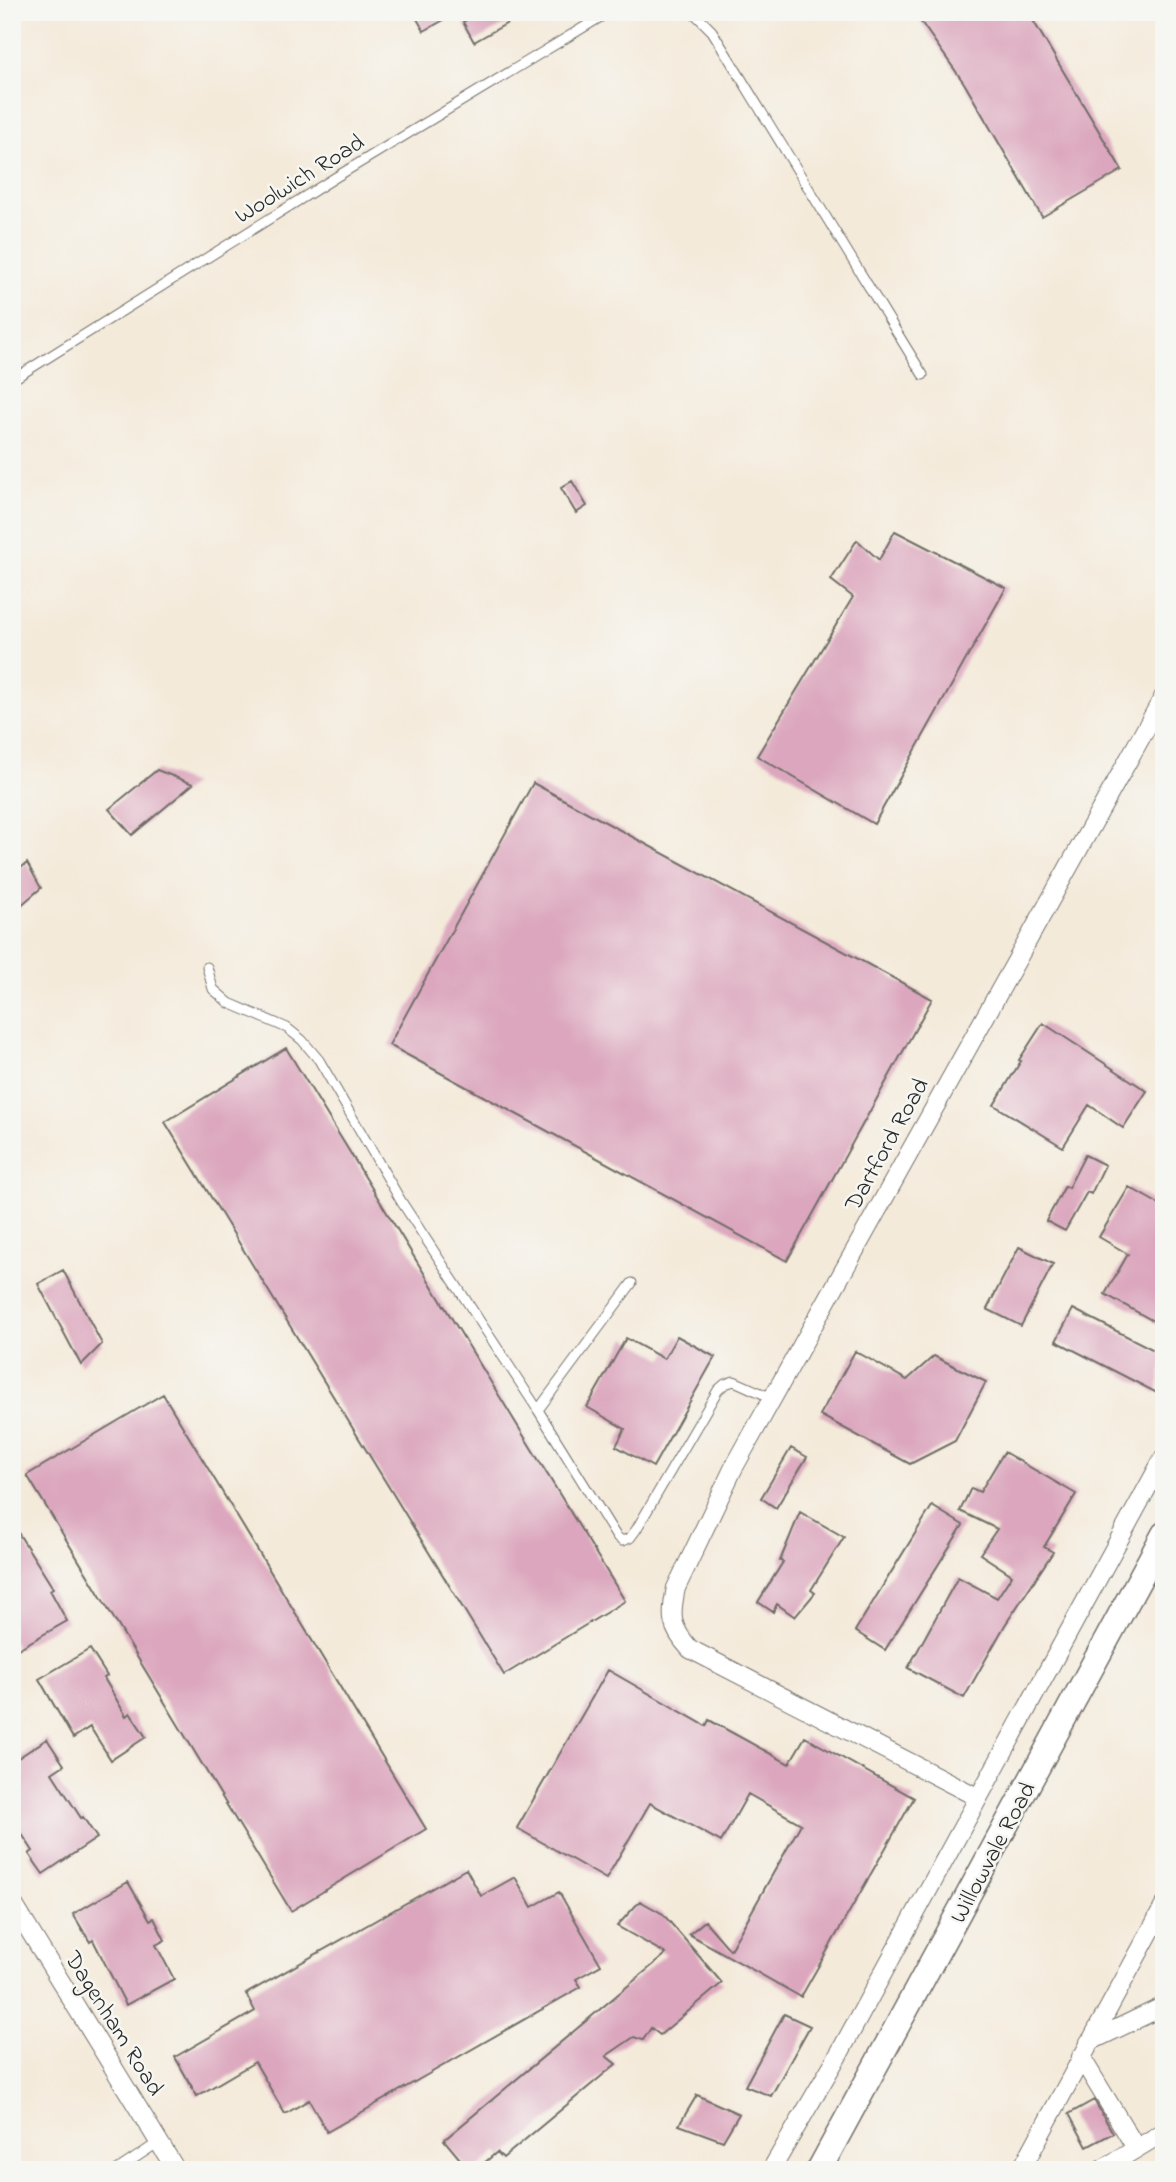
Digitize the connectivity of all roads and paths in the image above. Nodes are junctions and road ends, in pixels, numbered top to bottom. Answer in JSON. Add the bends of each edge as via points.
{"nodes":[{"id":1,"x":609,"y":12,"type":"edge"},
{"id":2,"x":694,"y":12,"type":"edge"},
{"id":3,"x":923,"y":375,"type":"dead end"},
{"id":4,"x":12,"y":380,"type":"edge"},
{"id":5,"x":1164,"y":696,"type":"edge"},
{"id":6,"x":207,"y":967,"type":"dead end"},
{"id":7,"x":632,"y":1283,"type":"dead end"},
{"id":8,"x":772,"y":1398,"type":"junction"},
{"id":9,"x":538,"y":1410,"type":"junction"},
{"id":10,"x":1164,"y":1457,"type":"edge"},
{"id":11,"x":1164,"y":1534,"type":"edge"},
{"id":12,"x":977,"y":1797,"type":"junction"},
{"id":13,"x":12,"y":1902,"type":"edge"},
{"id":14,"x":1164,"y":1906,"type":"edge"},
{"id":15,"x":1164,"y":2006,"type":"edge"},
{"id":16,"x":1085,"y":2050,"type":"junction"},
{"id":17,"x":1164,"y":2132,"type":"edge"},
{"id":18,"x":159,"y":2142,"type":"junction"},
{"id":19,"x":1136,"y":2148,"type":"junction"},
{"id":20,"x":117,"y":2170,"type":"edge"},
{"id":21,"x":176,"y":2170,"type":"edge"},
{"id":22,"x":771,"y":2170,"type":"edge"},
{"id":23,"x":819,"y":2170,"type":"edge"},
{"id":24,"x":1021,"y":2170,"type":"edge"},
{"id":25,"x":1101,"y":2170,"type":"edge"}],
"edges":[{"from":1,"to":4,"type":"lane","name":"Woolwich Road"},
{"from":2,"to":3,"type":"lane","via":[[712,31]]},
{"from":5,"to":8,"type":"street","name":"Dartford Road"},
{"from":6,"to":9,"type":"lane","via":[[213,989],[229,1003],[287,1028],[319,1060],[401,1201]]},
{"from":7,"to":9,"type":"lane"},
{"from":8,"to":9,"type":"lane","via":[[734,1381],[718,1390],[636,1531],[622,1541]]},
{"from":8,"to":12,"type":"street","name":"Dartford Road","via":[[676,1588],[671,1609],[679,1637],[690,1649]]},
{"from":10,"to":12,"type":"street"},
{"from":11,"to":23,"type":"main road","name":"Willowvale Road"},
{"from":12,"to":22,"type":"street"},
{"from":13,"to":18,"type":"street","name":"Dagenham Road"},
{"from":14,"to":16,"type":"street"},
{"from":15,"to":16,"type":"street"},
{"from":16,"to":19,"type":"street"},
{"from":16,"to":24,"type":"street"},
{"from":17,"to":19,"type":"street"},
{"from":18,"to":20,"type":"lane"},
{"from":18,"to":21,"type":"street","name":"Dagenham Road"},
{"from":19,"to":25,"type":"street"}]}
